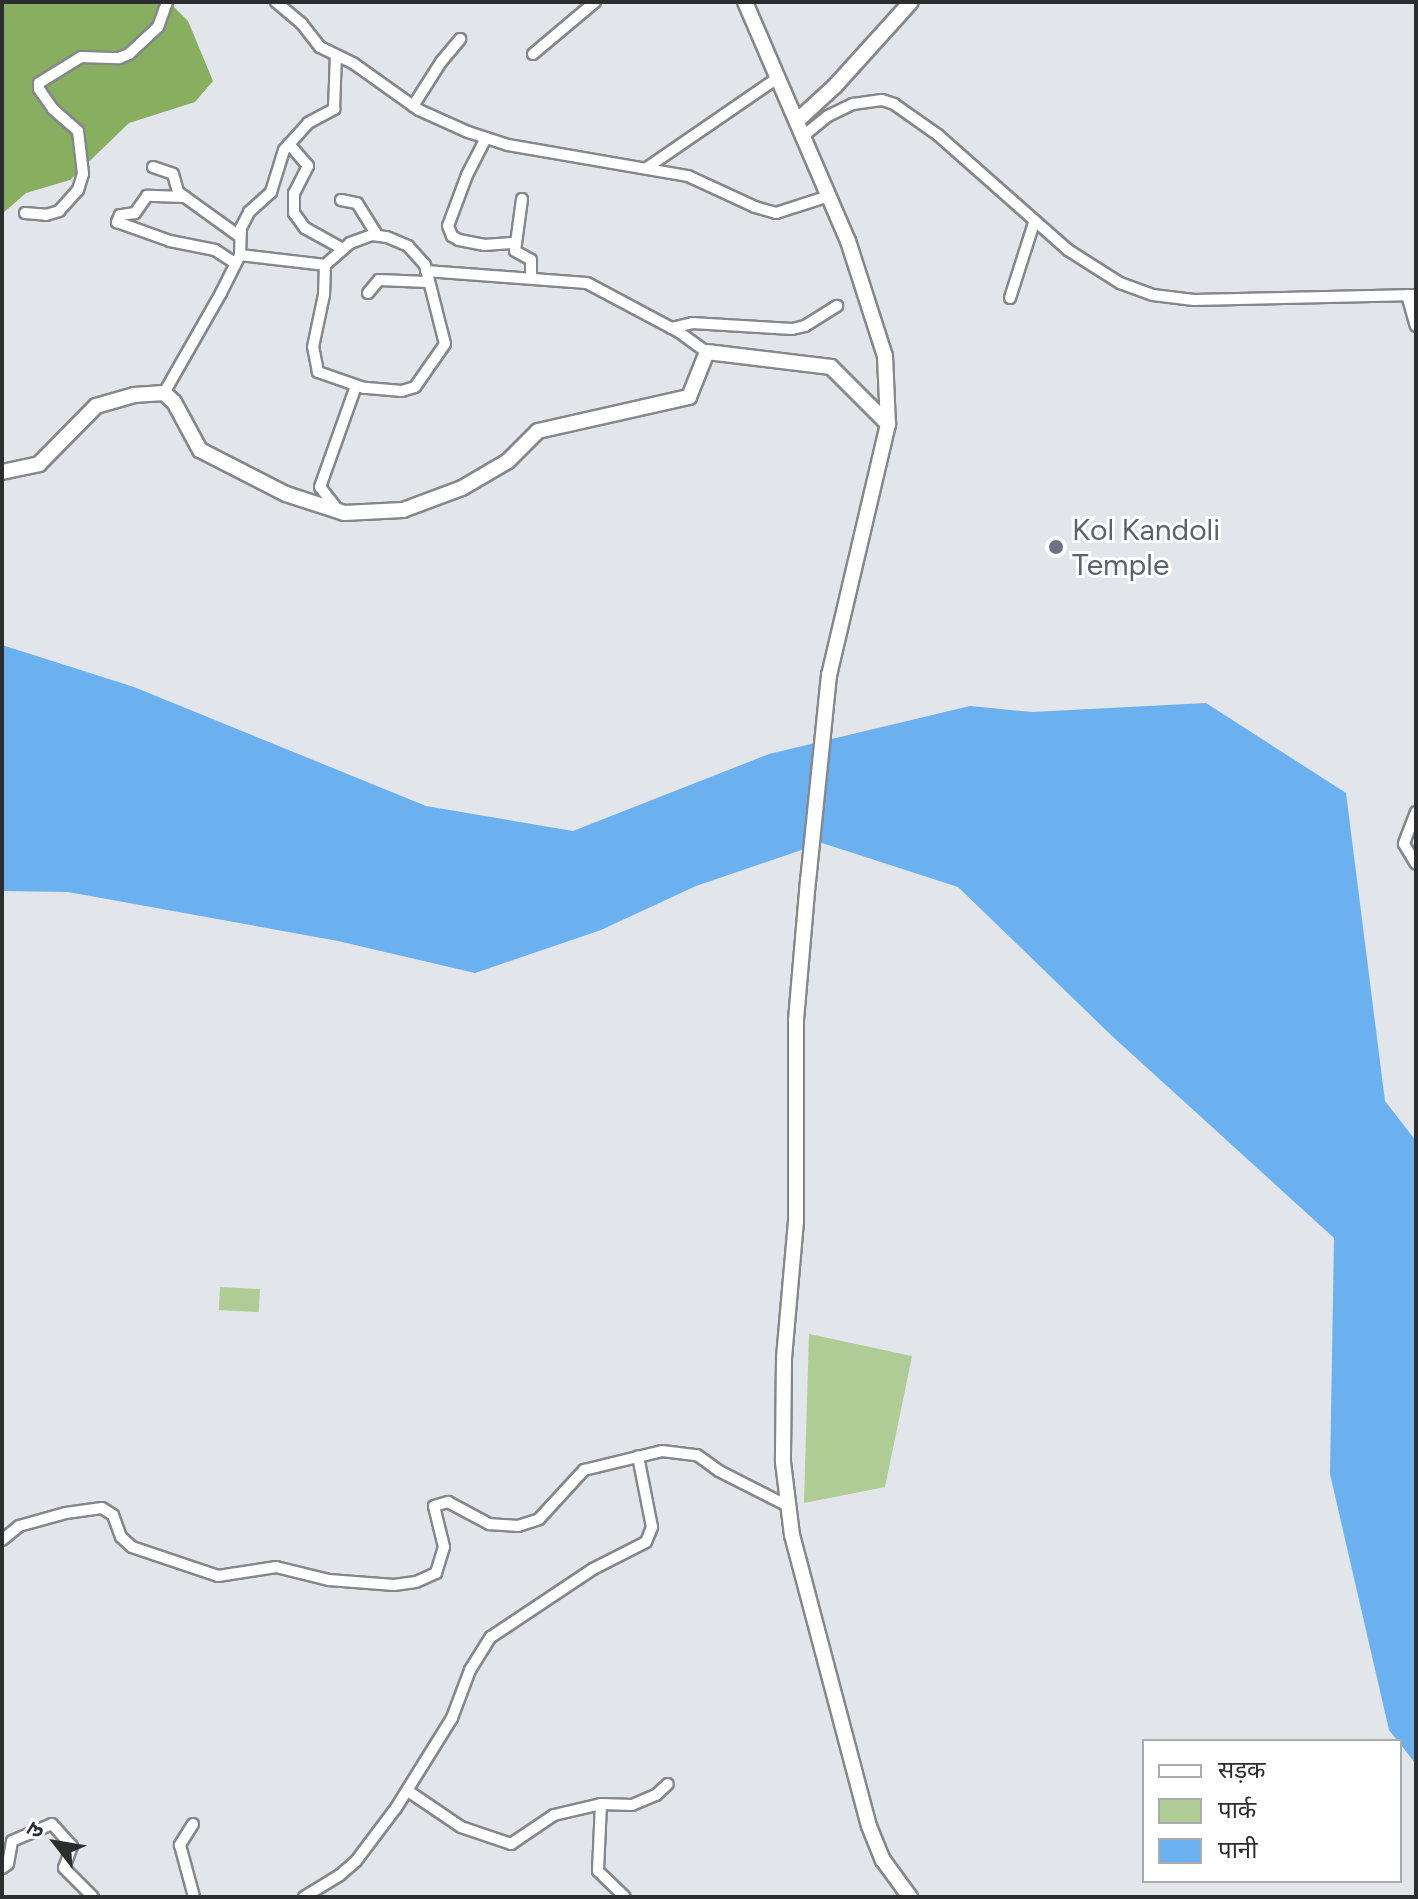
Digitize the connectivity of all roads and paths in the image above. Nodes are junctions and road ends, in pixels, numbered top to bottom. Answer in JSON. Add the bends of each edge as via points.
{"nodes":[{"id":1,"x":167,"y":2,"type":"edge"},
{"id":2,"x":276,"y":2,"type":"edge"},
{"id":3,"x":595,"y":2,"type":"edge"},
{"id":4,"x":745,"y":2,"type":"edge"},
{"id":5,"x":911,"y":2,"type":"edge"},
{"id":6,"x":460,"y":39,"type":"dead end"},
{"id":7,"x":533,"y":54,"type":"dead end"},
{"id":8,"x":336,"y":55,"type":"junction"},
{"id":9,"x":776,"y":79,"type":"junction"},
{"id":10,"x":413,"y":106,"type":"junction"},
{"id":11,"x":798,"y":120,"type":"junction"},
{"id":12,"x":802,"y":137,"type":"junction"},
{"id":13,"x":486,"y":138,"type":"junction"},
{"id":14,"x":289,"y":144,"type":"junction"},
{"id":15,"x":153,"y":167,"type":"dead end"},
{"id":16,"x":648,"y":167,"type":"junction"},
{"id":17,"x":829,"y":196,"type":"junction"},
{"id":18,"x":185,"y":197,"type":"junction"},
{"id":19,"x":522,"y":199,"type":"dead end"},
{"id":20,"x":341,"y":200,"type":"dead end"},
{"id":21,"x":25,"y":213,"type":"dead end"},
{"id":22,"x":1034,"y":223,"type":"junction"},
{"id":23,"x":377,"y":235,"type":"junction"},
{"id":24,"x":239,"y":236,"type":"junction"},
{"id":25,"x":515,"y":243,"type":"junction"},
{"id":26,"x":343,"y":249,"type":"junction"},
{"id":27,"x":238,"y":259,"type":"junction"},
{"id":28,"x":325,"y":265,"type":"junction"},
{"id":29,"x":427,"y":277,"type":"junction"},
{"id":30,"x":531,"y":278,"type":"junction"},
{"id":31,"x":368,"y":293,"type":"dead end"},
{"id":32,"x":1411,"y":295,"type":"edge"},
{"id":33,"x":1010,"y":298,"type":"dead end"},
{"id":34,"x":837,"y":306,"type":"dead end"},
{"id":35,"x":1416,"y":326,"type":"edge"},
{"id":36,"x":671,"y":328,"type":"junction"},
{"id":37,"x":707,"y":352,"type":"junction"},
{"id":38,"x":356,"y":386,"type":"junction"},
{"id":39,"x":164,"y":393,"type":"junction"},
{"id":40,"x":888,"y":424,"type":"junction"},
{"id":41,"x":2,"y":472,"type":"edge"},
{"id":42,"x":339,"y":511,"type":"junction"},
{"id":43,"x":1416,"y":812,"type":"edge"},
{"id":44,"x":1416,"y":864,"type":"edge"},
{"id":45,"x":638,"y":1456,"type":"junction"},
{"id":46,"x":788,"y":1506,"type":"junction"},
{"id":47,"x":2,"y":1540,"type":"edge"},
{"id":48,"x":668,"y":1784,"type":"dead end"},
{"id":49,"x":408,"y":1791,"type":"junction"},
{"id":50,"x":601,"y":1804,"type":"junction"},
{"id":51,"x":193,"y":1824,"type":"dead end"},
{"id":52,"x":2,"y":1868,"type":"edge"},
{"id":53,"x":93,"y":1897,"type":"edge"},
{"id":54,"x":194,"y":1897,"type":"edge"},
{"id":55,"x":304,"y":1897,"type":"edge"},
{"id":56,"x":625,"y":1897,"type":"edge"},
{"id":57,"x":910,"y":1897,"type":"edge"}],
"edges":[{"from":1,"to":21,"type":"street","via":[[158,27],[129,54],[81,57],[39,83],[53,109],[78,131],[83,174],[78,190],[59,211]]},
{"from":2,"to":8,"type":"street","via":[[320,47]]},
{"from":3,"to":7,"type":"street"},
{"from":4,"to":9,"type":"main road"},
{"from":5,"to":11,"type":"main road"},
{"from":6,"to":10,"type":"street"},
{"from":8,"to":10,"type":"street"},
{"from":8,"to":14,"type":"street","via":[[333,111],[308,123]]},
{"from":9,"to":11,"type":"main road"},
{"from":9,"to":16,"type":"street"},
{"from":10,"to":13,"type":"street"},
{"from":11,"to":12,"type":"main road"},
{"from":12,"to":17,"type":"main road"},
{"from":12,"to":22,"type":"street","via":[[853,104],[894,104],[983,172]]},
{"from":13,"to":16,"type":"street"},
{"from":13,"to":25,"type":"street","via":[[448,226],[459,240]]},
{"from":14,"to":24,"type":"street","via":[[271,192],[249,212]]},
{"from":14,"to":26,"type":"street","via":[[308,163],[294,193],[294,213],[305,228]]},
{"from":15,"to":18,"type":"street","via":[[174,175],[176,190]]},
{"from":16,"to":17,"type":"street","via":[[688,176],[776,213]]},
{"from":17,"to":40,"type":"main road","via":[[885,356]]},
{"from":18,"to":24,"type":"street"},
{"from":18,"to":27,"type":"street","via":[[147,196],[135,213],[120,215],[117,222]]},
{"from":19,"to":25,"type":"street"},
{"from":20,"to":23,"type":"street","via":[[357,203]]},
{"from":22,"to":32,"type":"street","via":[[1120,283],[1153,295],[1194,300]]},
{"from":22,"to":33,"type":"street"},
{"from":23,"to":26,"type":"street"},
{"from":23,"to":29,"type":"street","via":[[408,246],[422,259]]},
{"from":24,"to":27,"type":"street"},
{"from":25,"to":30,"type":"street","via":[[516,254],[531,260]]},
{"from":26,"to":28,"type":"street"},
{"from":27,"to":28,"type":"street"},
{"from":27,"to":39,"type":"street"},
{"from":28,"to":38,"type":"street","via":[[313,347],[316,368],[326,377]]},
{"from":29,"to":30,"type":"street"},
{"from":29,"to":31,"type":"street","via":[[379,280]]},
{"from":29,"to":38,"type":"street","via":[[445,339],[442,353],[409,390]]},
{"from":30,"to":36,"type":"street","via":[[598,286]]},
{"from":32,"to":35,"type":"street"},
{"from":34,"to":36,"type":"street","via":[[792,329],[692,323]]},
{"from":36,"to":37,"type":"street"},
{"from":37,"to":40,"type":"main road","via":[[831,367]]},
{"from":37,"to":42,"type":"main road","via":[[693,394],[680,402],[538,431],[508,461],[462,488],[403,510]]},
{"from":38,"to":42,"type":"street","via":[[320,487]]},
{"from":39,"to":41,"type":"main road","via":[[96,406],[39,464]]},
{"from":39,"to":42,"type":"main road","via":[[200,450],[286,494]]},
{"from":40,"to":46,"type":"main road","via":[[829,675],[808,880],[796,1020],[796,1221],[784,1359]]},
{"from":43,"to":44,"type":"street","via":[[1404,844]]},
{"from":45,"to":46,"type":"street","via":[[662,1451],[697,1455]]},
{"from":45,"to":47,"type":"street","via":[[584,1470],[539,1519],[518,1526],[489,1524],[448,1502],[434,1506],[443,1554],[436,1573],[416,1582],[372,1586],[276,1567],[218,1576],[132,1547],[121,1537],[113,1515],[102,1508],[19,1526]]},
{"from":45,"to":49,"type":"street","via":[[652,1527],[646,1542],[593,1569],[491,1637],[473,1662],[452,1718]]},
{"from":46,"to":57,"type":"main road","via":[[869,1826],[883,1860]]},
{"from":48,"to":50,"type":"street","via":[[632,1805]]},
{"from":49,"to":50,"type":"street","via":[[461,1827],[511,1844],[554,1815]]},
{"from":49,"to":55,"type":"street","via":[[356,1861]]},
{"from":50,"to":56,"type":"street","via":[[598,1871]]},
{"from":51,"to":54,"type":"street","via":[[180,1845]]},
{"from":52,"to":53,"type":"street","via":[[8,1864],[12,1841],[52,1824],[72,1846],[64,1868]]}]}
